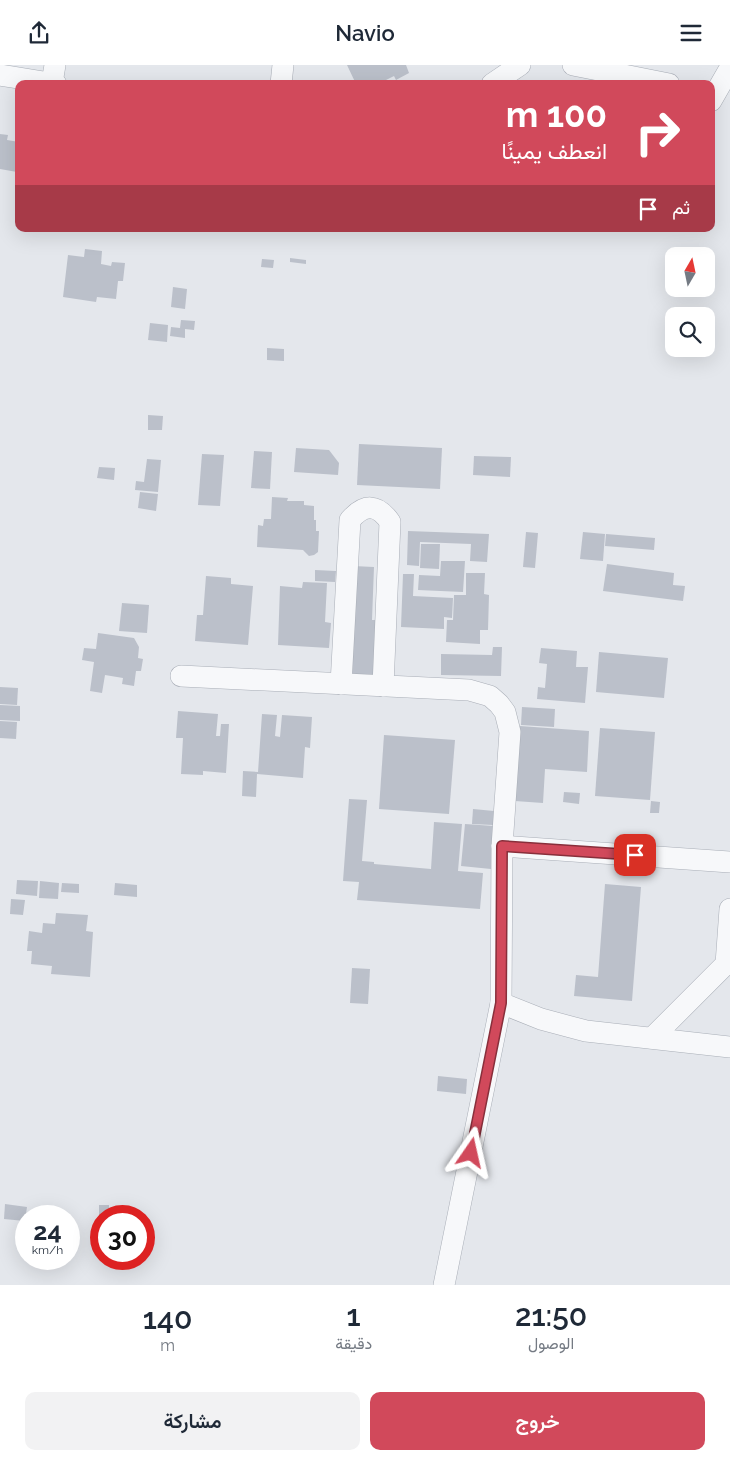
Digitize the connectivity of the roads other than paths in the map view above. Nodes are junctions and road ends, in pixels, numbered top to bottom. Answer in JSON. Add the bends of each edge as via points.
{"nodes":[{"id":1,"x":55,"y":65,"type":"edge"},
{"id":2,"x":283,"y":65,"type":"edge"},
{"id":3,"x":520,"y":65,"type":"edge"},
{"id":4,"x":573,"y":65,"type":"edge"},
{"id":5,"x":730,"y":68,"type":"edge"},
{"id":6,"x":0,"y":75,"type":"edge"},
{"id":7,"x":32,"y":80,"type":"edge"},
{"id":8,"x":52,"y":80,"type":"edge"},
{"id":9,"x":281,"y":80,"type":"edge"},
{"id":10,"x":498,"y":80,"type":"edge"},
{"id":11,"x":649,"y":80,"type":"edge"},
{"id":12,"x":715,"y":92,"type":"edge"},
{"id":13,"x":181,"y":676,"type":"dead end"},
{"id":14,"x":341,"y":684,"type":"junction"},
{"id":15,"x":383,"y":686,"type":"junction"},
{"id":16,"x":502,"y":846,"type":"junction"},
{"id":17,"x":730,"y":862,"type":"edge"},
{"id":18,"x":730,"y":909,"type":"edge"},
{"id":19,"x":501,"y":1003,"type":"junction"},
{"id":20,"x":652,"y":1038,"type":"junction"},
{"id":21,"x":730,"y":1047,"type":"edge"},
{"id":22,"x":444,"y":1285,"type":"edge"}],
"edges":[{"from":1,"to":8,"type":"street"},
{"from":2,"to":9,"type":"street"},
{"from":3,"to":10,"type":"street"},
{"from":4,"to":11,"type":"street"},
{"from":5,"to":12,"type":"street"},
{"from":6,"to":7,"type":"street"},
{"from":13,"to":14,"type":"street"},
{"from":14,"to":15,"type":"street"},
{"from":14,"to":15,"type":"street","via":[[350,520],[358,511],[370,507],[383,512],[390,522]]},
{"from":15,"to":16,"type":"street","via":[[469,690],[490,696],[502,708],[509,721],[510,732]]},
{"from":16,"to":17,"type":"street"},
{"from":16,"to":19,"type":"street"},
{"from":18,"to":20,"type":"street","via":[[726,964]]},
{"from":19,"to":20,"type":"street","via":[[541,1019],[586,1031]]},
{"from":19,"to":22,"type":"street"},
{"from":20,"to":21,"type":"street"}]}
